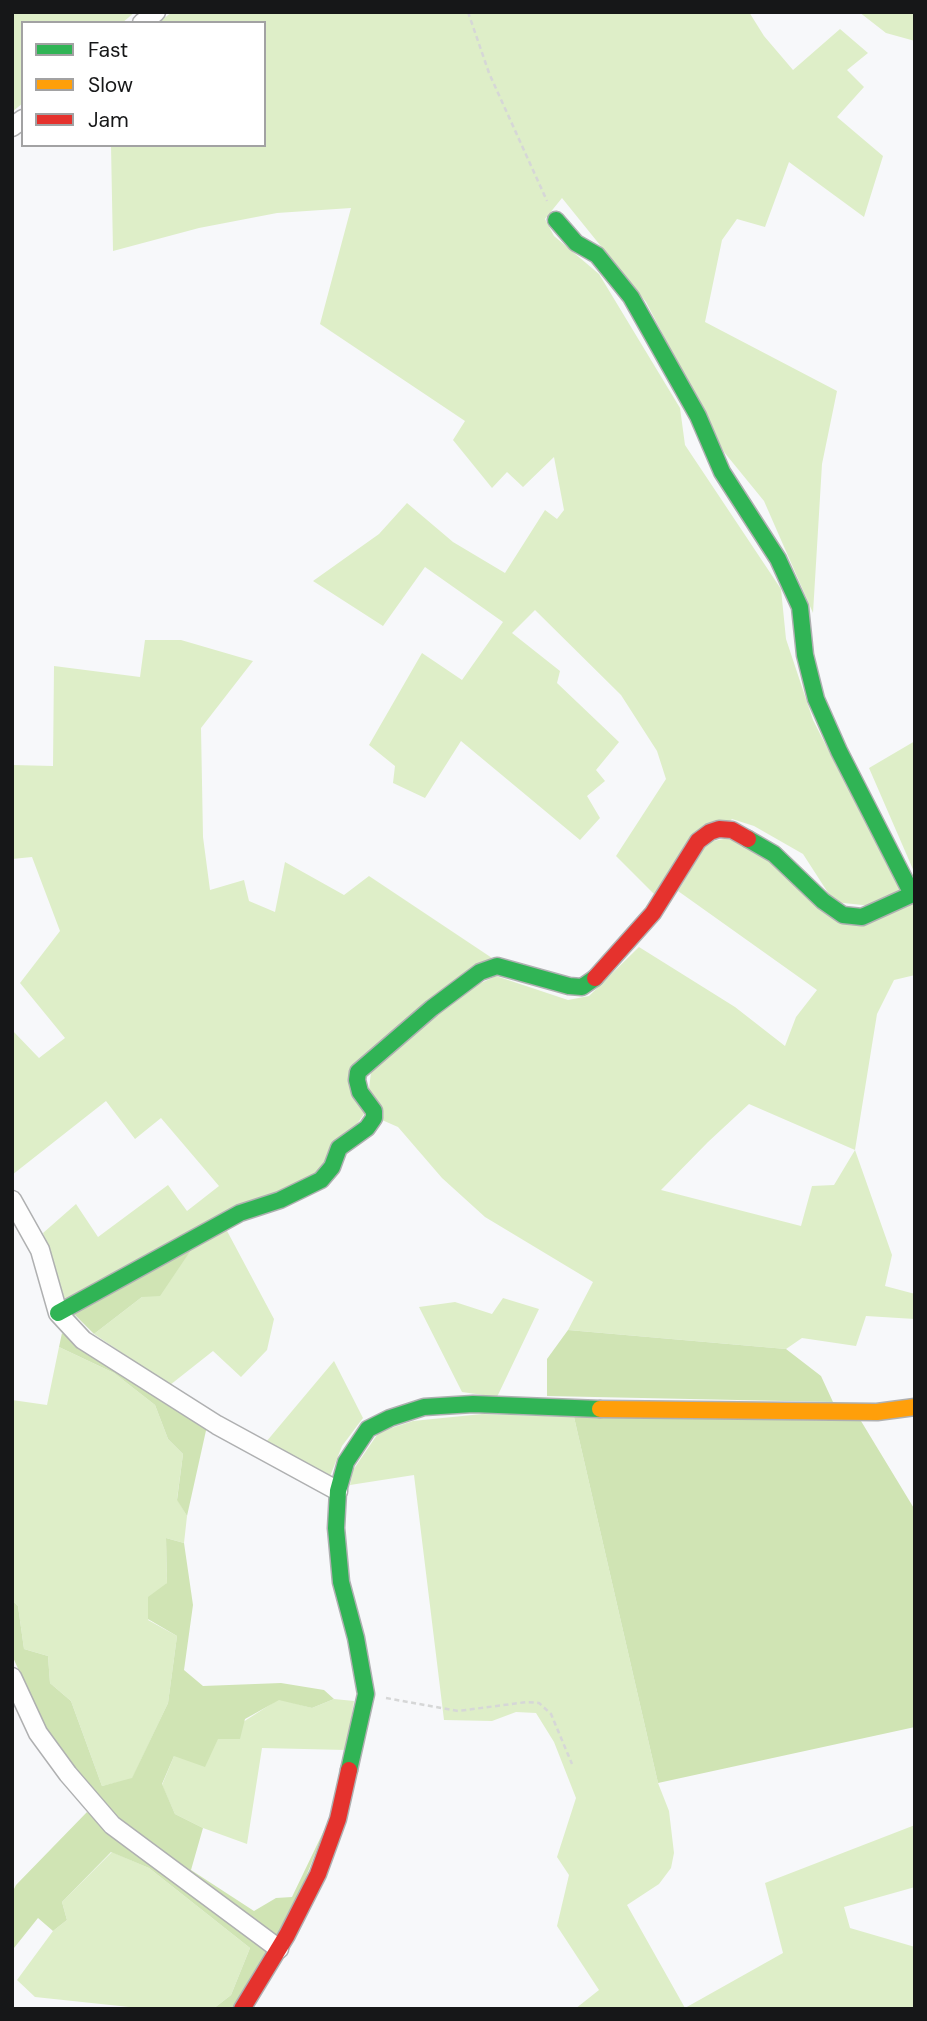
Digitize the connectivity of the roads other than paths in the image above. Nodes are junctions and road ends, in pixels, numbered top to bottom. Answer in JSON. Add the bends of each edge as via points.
{"nodes":[{"id":1,"x":556,"y":220,"type":"road end"},
{"id":2,"x":914,"y":894,"type":"edge"},
{"id":3,"x":12,"y":1200,"type":"edge"},
{"id":4,"x":58,"y":1313,"type":"junction"},
{"id":5,"x":915,"y":1407,"type":"edge"},
{"id":6,"x":338,"y":1491,"type":"junction"},
{"id":7,"x":12,"y":1677,"type":"edge"},
{"id":8,"x":279,"y":1949,"type":"junction"},
{"id":9,"x":242,"y":2009,"type":"edge"}],
"edges":[{"from":1,"to":2,"type":"street","via":[[576,243],[597,255],[631,297],[698,416],[722,472],[778,559],[800,607],[805,655],[817,699]]},
{"from":2,"to":4,"type":"street","via":[[862,917],[843,915],[822,901],[774,853],[732,830],[710,832],[698,841],[653,913],[591,982],[569,986],[497,966],[480,972],[358,1072],[360,1092],[374,1118],[368,1128],[339,1148],[321,1180],[240,1213]]},
{"from":3,"to":4,"type":"street","via":[[40,1250]]},
{"from":4,"to":6,"type":"street","via":[[83,1340],[131,1371]]},
{"from":5,"to":6,"type":"street","via":[[877,1412],[636,1411],[473,1404],[424,1407],[368,1429],[346,1462]]},
{"from":6,"to":8,"type":"street","via":[[335,1528],[341,1582],[366,1694],[338,1819],[318,1874]]},
{"from":7,"to":8,"type":"street","via":[[38,1733],[112,1825]]},
{"from":8,"to":9,"type":"street"}]}
